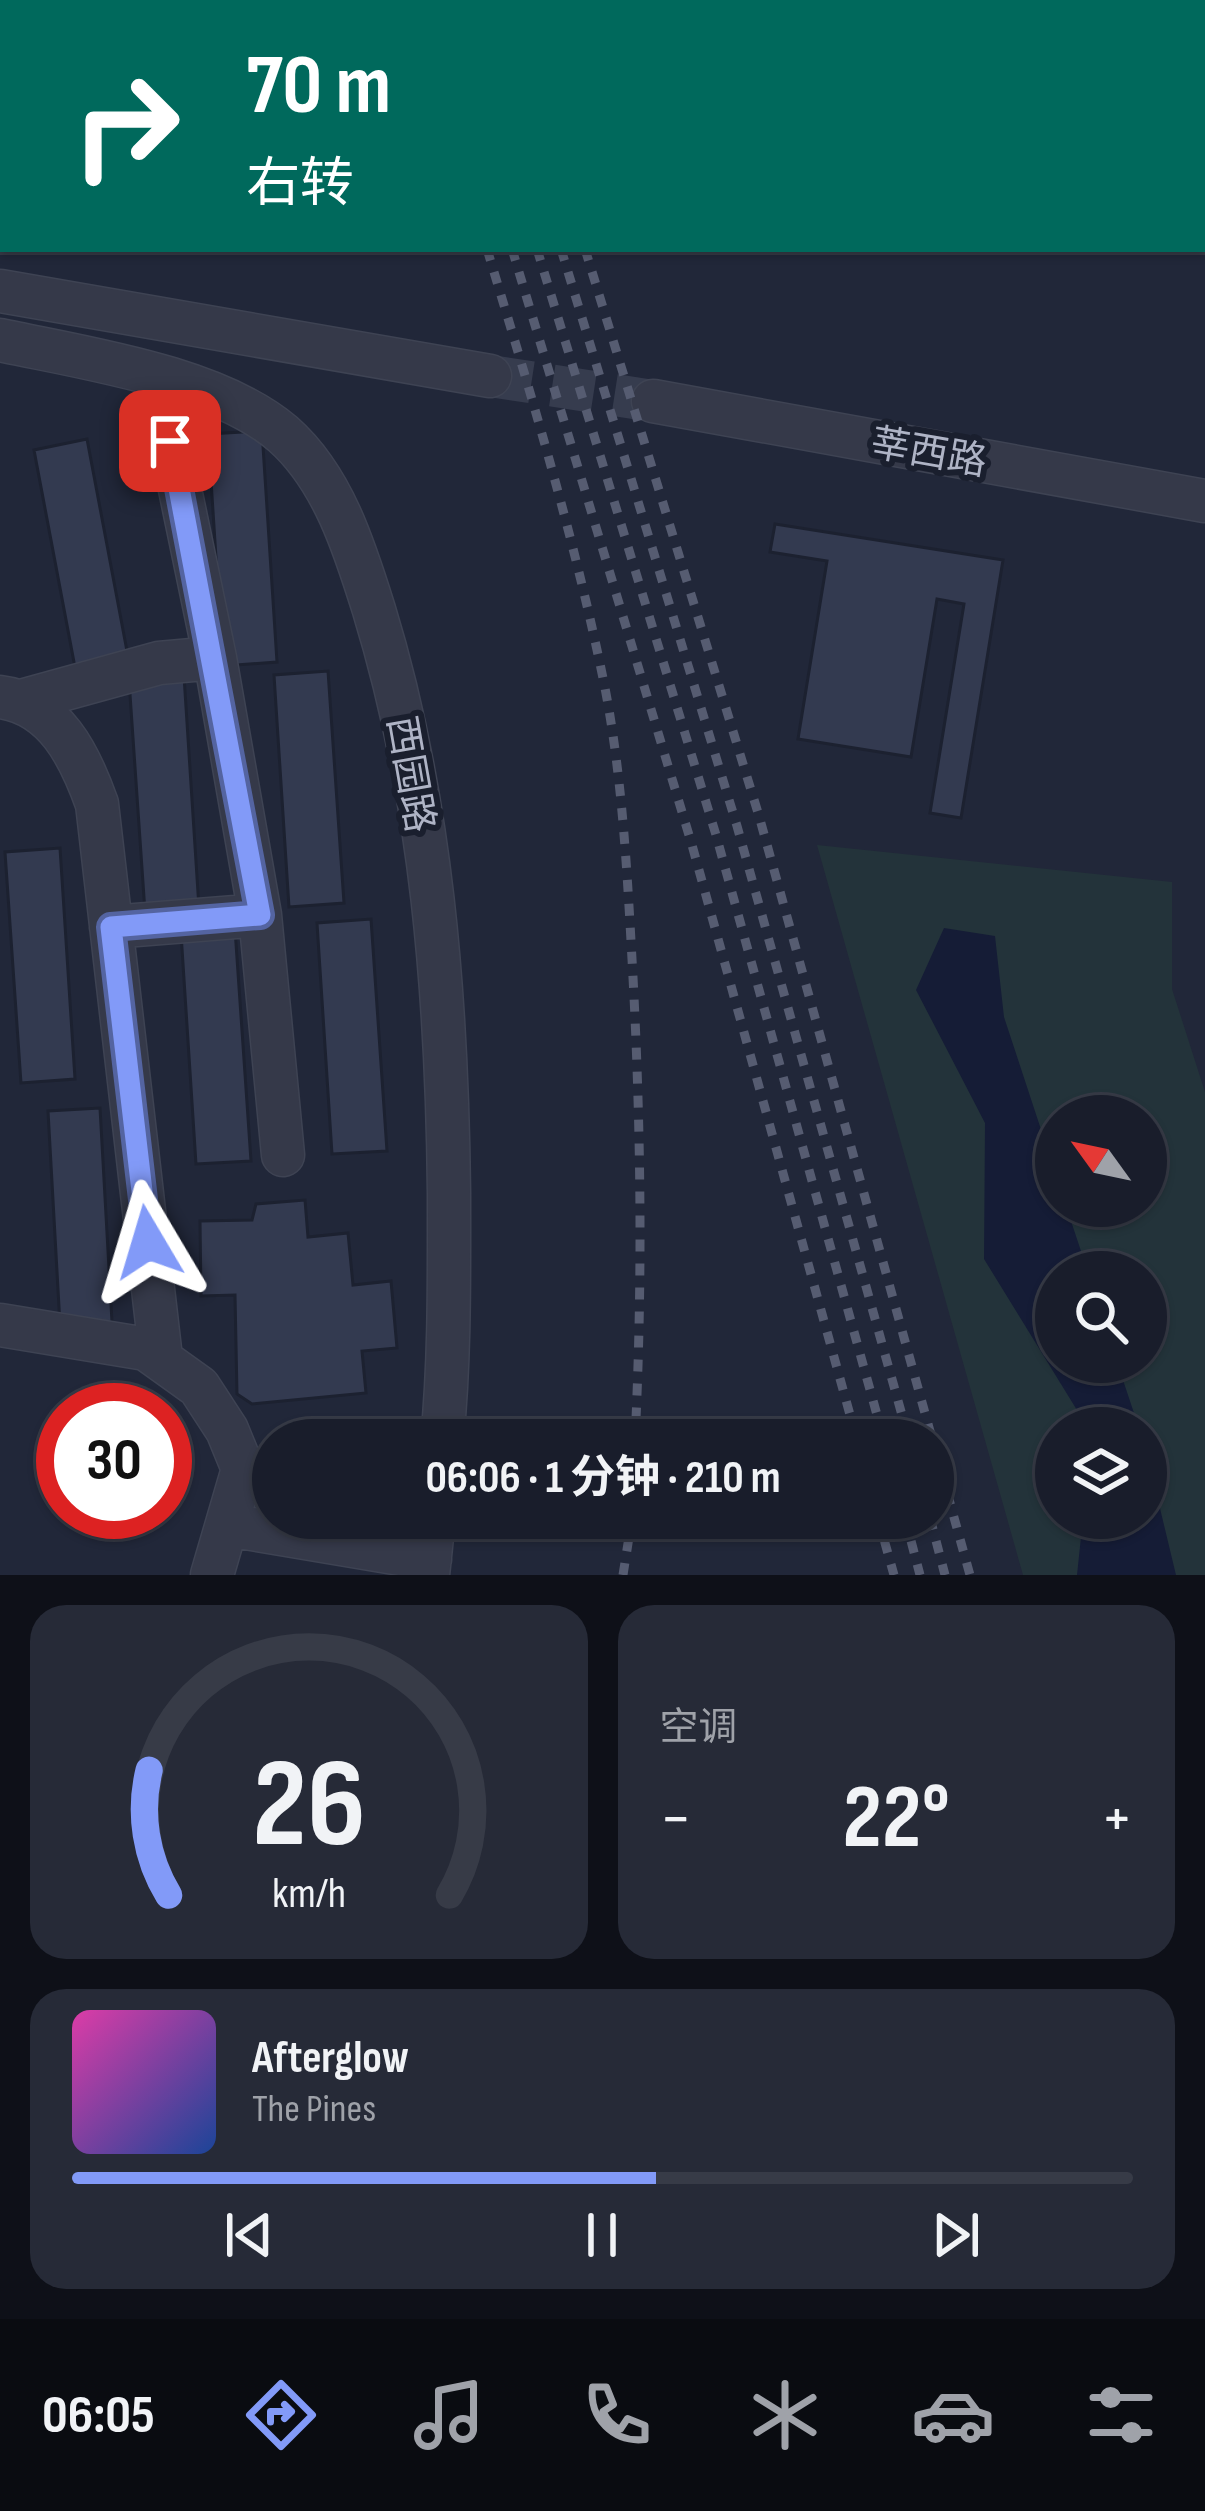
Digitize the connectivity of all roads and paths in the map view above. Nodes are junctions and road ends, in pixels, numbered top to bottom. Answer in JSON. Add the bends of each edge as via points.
{"nodes":[{"id":1,"x":0,"y":291,"type":"edge"},
{"id":2,"x":0,"y":340,"type":"edge"},
{"id":3,"x":490,"y":376,"type":"tunnel mouth"},
{"id":4,"x":652,"y":401,"type":"tunnel mouth"},
{"id":5,"x":170,"y":441,"type":"dead end"},
{"id":6,"x":1205,"y":501,"type":"edge"},
{"id":7,"x":215,"y":658,"type":"junction"},
{"id":8,"x":13,"y":698,"type":"edge"},
{"id":9,"x":260,"y":915,"type":"junction"},
{"id":10,"x":111,"y":927,"type":"junction"},
{"id":11,"x":283,"y":1155,"type":"dead end"},
{"id":12,"x":0,"y":1325,"type":"edge"},
{"id":13,"x":161,"y":1358,"type":"junction"},
{"id":14,"x":442,"y":1419,"type":"edge"},
{"id":15,"x":252,"y":1463,"type":"edge"},
{"id":16,"x":252,"y":1482,"type":"edge"},
{"id":17,"x":228,"y":1525,"type":"junction"},
{"id":18,"x":430,"y":1550,"type":"edge"},
{"id":19,"x":212,"y":1575,"type":"edge"}],
"edges":[{"from":1,"to":3,"type":"street"},
{"from":2,"to":14,"type":"street","name":"西园路","via":[[134,371],[259,417],[306,458],[361,566],[411,751],[440,960],[448,1103]]},
{"from":4,"to":6,"type":"street","name":"莘西路"},
{"from":5,"to":7,"type":"street"},
{"from":7,"to":8,"type":"street"},
{"from":7,"to":9,"type":"street"},
{"from":8,"to":10,"type":"street","via":[[67,740],[85,770],[97,804]]},
{"from":9,"to":10,"type":"street"},
{"from":9,"to":11,"type":"street"},
{"from":10,"to":13,"type":"street"},
{"from":12,"to":13,"type":"street"},
{"from":13,"to":15,"type":"street","via":[[199,1387]]},
{"from":16,"to":17,"type":"street"},
{"from":17,"to":18,"type":"street"},
{"from":17,"to":19,"type":"street"}]}
